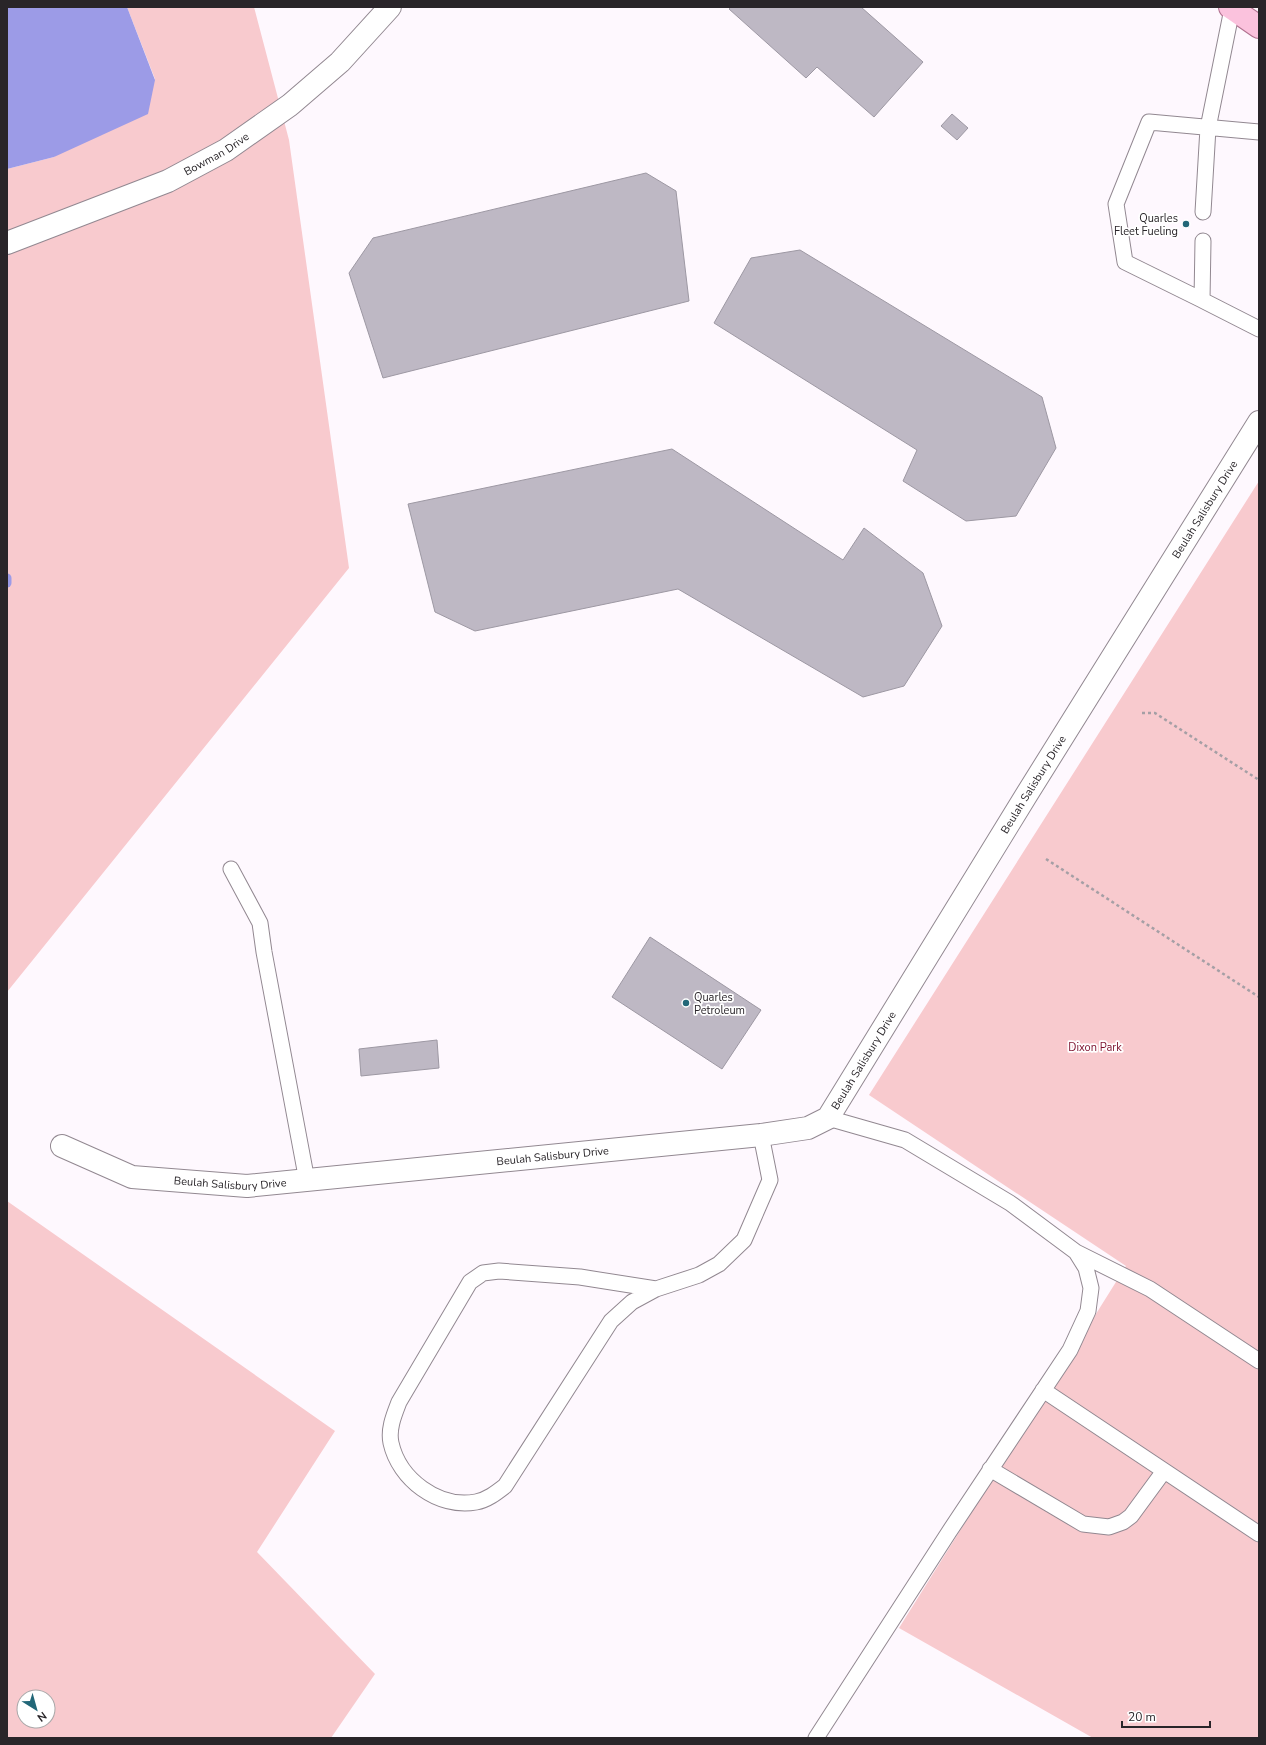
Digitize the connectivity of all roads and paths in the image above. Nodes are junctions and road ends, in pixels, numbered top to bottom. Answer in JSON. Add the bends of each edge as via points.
{"nodes":[{"id":1,"x":390,"y":7,"type":"edge"},
{"id":2,"x":1231,"y":8,"type":"edge"},
{"id":3,"x":1259,"y":27,"type":"edge"},
{"id":4,"x":1208,"y":128,"type":"junction"},
{"id":5,"x":1259,"y":132,"type":"edge"},
{"id":6,"x":1203,"y":212,"type":"dead end"},
{"id":7,"x":1202,"y":241,"type":"dead end"},
{"id":8,"x":7,"y":243,"type":"edge"},
{"id":9,"x":1202,"y":300,"type":"junction"},
{"id":10,"x":1259,"y":329,"type":"edge"},
{"id":11,"x":1259,"y":422,"type":"edge"},
{"id":12,"x":1142,"y":713,"type":"dead end"},
{"id":13,"x":1259,"y":780,"type":"edge"},
{"id":14,"x":1046,"y":859,"type":"dead end"},
{"id":15,"x":232,"y":869,"type":"dead end"},
{"id":16,"x":1259,"y":997,"type":"edge"},
{"id":17,"x":828,"y":1118,"type":"junction"},
{"id":18,"x":761,"y":1135,"type":"junction"},
{"id":19,"x":62,"y":1146,"type":"dead end"},
{"id":20,"x":307,"y":1181,"type":"junction"},
{"id":21,"x":1076,"y":1252,"type":"junction"},
{"id":22,"x":656,"y":1289,"type":"junction"},
{"id":23,"x":1259,"y":1361,"type":"edge"},
{"id":24,"x":1043,"y":1390,"type":"junction"},
{"id":25,"x":990,"y":1469,"type":"junction"},
{"id":26,"x":1164,"y":1471,"type":"junction"},
{"id":27,"x":1259,"y":1534,"type":"edge"},
{"id":28,"x":816,"y":1738,"type":"edge"}],
"edges":[{"from":1,"to":8,"type":"street","name":"Bowman Drive","via":[[340,62],[307,91],[226,150],[168,181]]},
{"from":2,"to":3,"type":"main road"},
{"from":2,"to":4,"type":"lane"},
{"from":4,"to":5,"type":"lane"},
{"from":4,"to":6,"type":"lane"},
{"from":4,"to":9,"type":"lane","via":[[1149,122],[1116,204],[1125,262]]},
{"from":7,"to":9,"type":"lane"},
{"from":9,"to":10,"type":"lane"},
{"from":11,"to":17,"type":"street","name":"Beulah Salisbury Drive"},
{"from":12,"to":13,"type":"path","via":[[1155,713]]},
{"from":14,"to":16,"type":"path"},
{"from":15,"to":20,"type":"lane","via":[[260,922]]},
{"from":17,"to":18,"type":"street","name":"Beulah Salisbury Drive","via":[[808,1128]]},
{"from":17,"to":21,"type":"lane","via":[[905,1140],[1010,1203]]},
{"from":18,"to":20,"type":"street","name":"Beulah Salisbury Drive"},
{"from":18,"to":22,"type":"lane","via":[[770,1180],[744,1240],[719,1264],[706,1272]]},
{"from":19,"to":20,"type":"street","name":"Beulah Salisbury Drive","via":[[132,1177],[247,1186]]},
{"from":21,"to":23,"type":"lane","via":[[1150,1289]]},
{"from":21,"to":24,"type":"lane","via":[[1086,1268],[1091,1288],[1088,1311],[1070,1350]]},
{"from":22,"to":22,"type":"lane","via":[[632,1302],[611,1321],[505,1486],[493,1496],[476,1502],[457,1502],[432,1495],[410,1479],[397,1462],[390,1442],[391,1421],[399,1402],[470,1282],[483,1273],[499,1271],[580,1277]]},
{"from":24,"to":25,"type":"lane"},
{"from":24,"to":26,"type":"lane"},
{"from":25,"to":26,"type":"lane","via":[[1083,1524],[1109,1527],[1131,1516]]},
{"from":25,"to":28,"type":"lane"},
{"from":26,"to":27,"type":"lane"}]}
